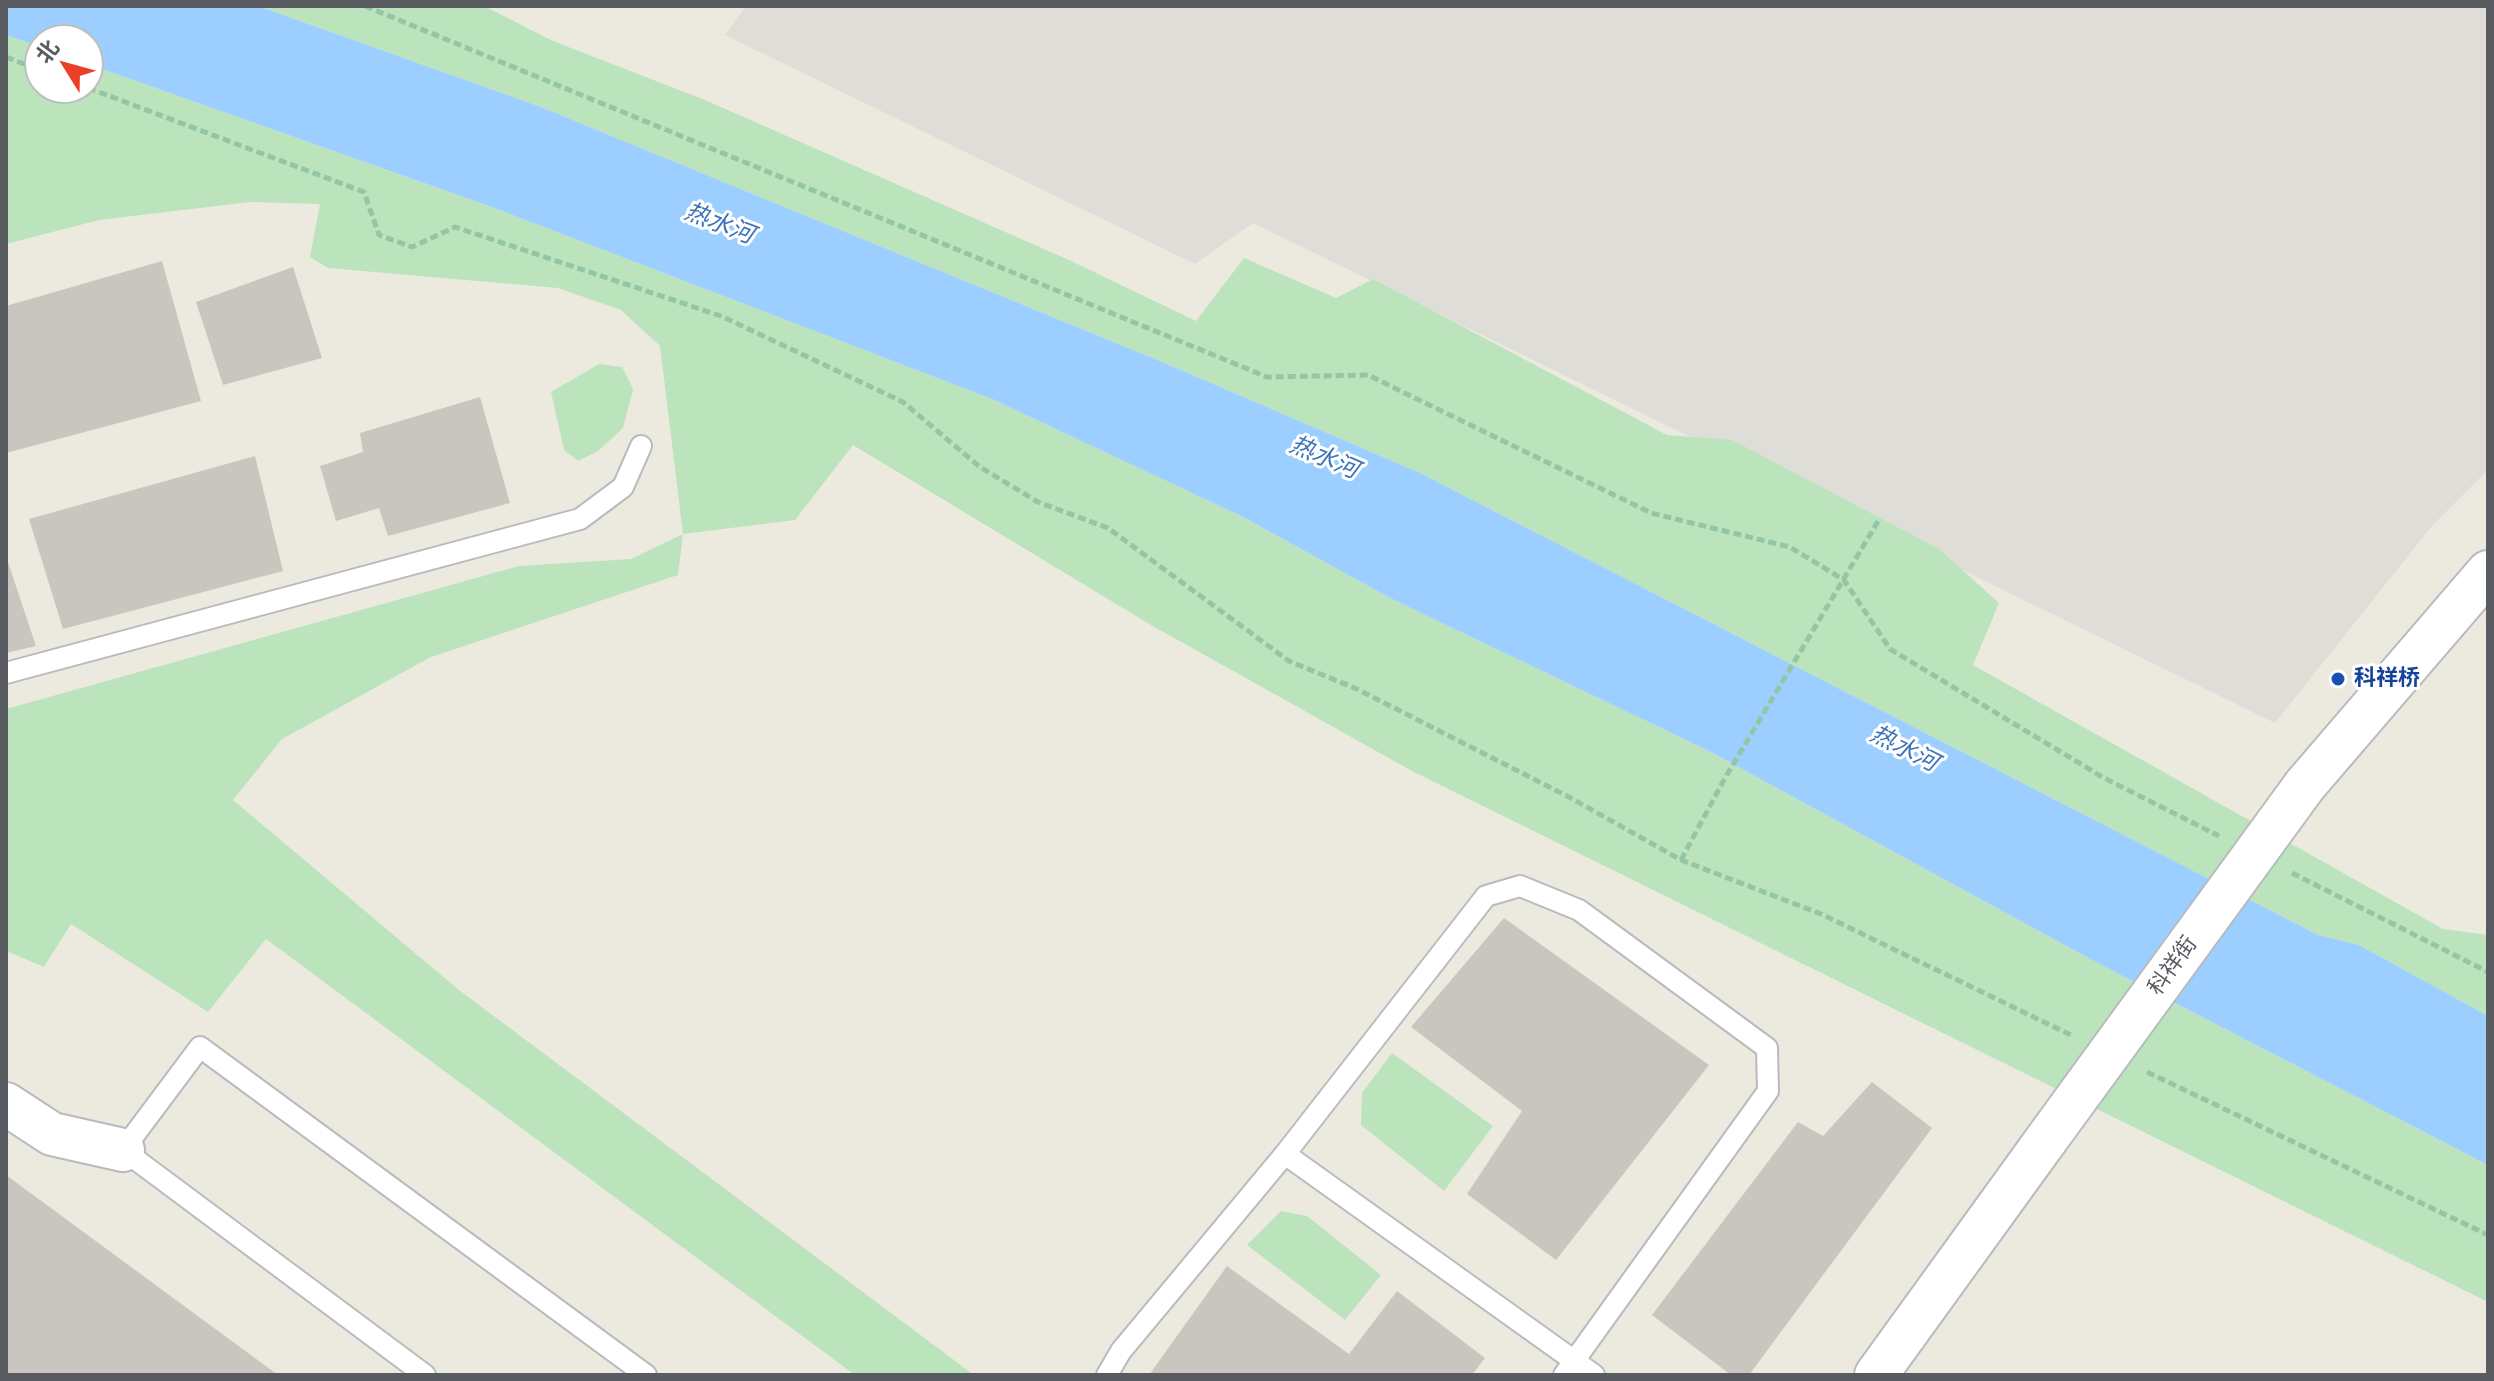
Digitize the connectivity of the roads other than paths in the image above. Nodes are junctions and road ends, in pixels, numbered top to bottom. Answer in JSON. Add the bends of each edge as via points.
{"nodes":[{"id":1,"x":641,"y":446,"type":"dead end"},
{"id":2,"x":2488,"y":572,"type":"edge"},
{"id":3,"x":6,"y":673,"type":"edge"},
{"id":4,"x":6,"y":1104,"type":"edge"},
{"id":5,"x":123,"y":1150,"type":"junction"},
{"id":6,"x":1285,"y":1154,"type":"junction"},
{"id":7,"x":1570,"y":1368,"type":"edge"},
{"id":8,"x":425,"y":1375,"type":"edge"},
{"id":9,"x":646,"y":1375,"type":"edge"},
{"id":10,"x":1107,"y":1375,"type":"edge"},
{"id":11,"x":1594,"y":1375,"type":"edge"},
{"id":12,"x":1876,"y":1375,"type":"edge"}],
"edges":[{"from":1,"to":3,"type":"lane","via":[[623,487],[580,519]]},
{"from":2,"to":12,"type":"street","name":"科祥街","bridge":true,"via":[[2305,785]]},
{"from":4,"to":5,"type":"street","via":[[52,1134]]},
{"from":5,"to":8,"type":"lane"},
{"from":5,"to":9,"type":"lane","via":[[200,1047]]},
{"from":6,"to":7,"type":"lane"},
{"from":6,"to":7,"type":"lane","via":[[1486,896],[1520,886],[1579,910],[1767,1048],[1768,1091]]},
{"from":6,"to":10,"type":"lane","via":[[1121,1351]]},
{"from":7,"to":11,"type":"lane"}]}
